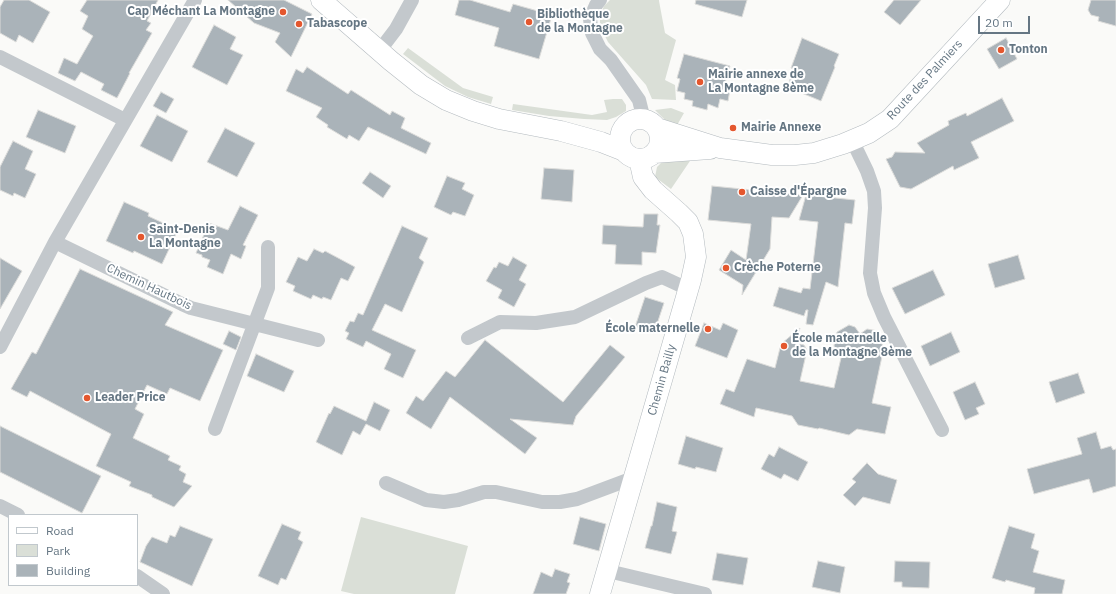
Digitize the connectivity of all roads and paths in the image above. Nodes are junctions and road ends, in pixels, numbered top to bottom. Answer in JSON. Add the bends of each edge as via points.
{"nodes":[{"id":1,"x":196,"y":0,"type":"edge"},
{"id":2,"x":321,"y":0,"type":"edge"},
{"id":3,"x":412,"y":0,"type":"edge"},
{"id":4,"x":600,"y":0,"type":"edge"},
{"id":5,"x":1000,"y":0,"type":"edge"},
{"id":6,"x":380,"y":50,"type":"junction"},
{"id":7,"x":0,"y":57,"type":"edge"},
{"id":8,"x":125,"y":120,"type":"junction"},
{"id":9,"x":641,"y":124,"type":"junction"},
{"id":10,"x":561,"y":131,"type":"junction"},
{"id":11,"x":852,"y":140,"type":"junction"},
{"id":12,"x":720,"y":148,"type":"junction"},
{"id":13,"x":639,"y":154,"type":"junction"},
{"id":14,"x":54,"y":242,"type":"junction"},
{"id":15,"x":268,"y":247,"type":"dead end"},
{"id":16,"x":688,"y":288,"type":"junction"},
{"id":17,"x":255,"y":325,"type":"junction"},
{"id":18,"x":468,"y":338,"type":"dead end"},
{"id":19,"x":318,"y":340,"type":"dead end"},
{"id":20,"x":0,"y":347,"type":"edge"},
{"id":21,"x":215,"y":429,"type":"dead end"},
{"id":22,"x":942,"y":430,"type":"dead end"},
{"id":23,"x":633,"y":478,"type":"junction"},
{"id":24,"x":386,"y":483,"type":"dead end"},
{"id":25,"x":0,"y":506,"type":"edge"},
{"id":26,"x":16,"y":514,"type":"edge"},
{"id":27,"x":608,"y":571,"type":"junction"},
{"id":28,"x":138,"y":577,"type":"edge"},
{"id":29,"x":163,"y":594,"type":"edge"},
{"id":30,"x":600,"y":594,"type":"edge"},
{"id":31,"x":705,"y":594,"type":"edge"}],
"edges":[{"from":1,"to":8,"type":"street"},
{"from":2,"to":6,"type":"main road","name":"Route des Palmiers"},
{"from":3,"to":6,"type":"street","via":[[396,29]]},
{"from":4,"to":9,"type":"street","via":[[590,19],[592,33],[600,48],[639,100]]},
{"from":5,"to":11,"type":"main road","name":"Route des Palmiers","via":[[890,119]]},
{"from":6,"to":10,"type":"main road","name":"Route des Palmiers","via":[[421,85],[446,100],[499,119]]},
{"from":7,"to":8,"type":"street"},
{"from":8,"to":14,"type":"street"},
{"from":9,"to":10,"type":"main road","name":"Route des Palmiers"},
{"from":9,"to":12,"type":"main road","name":"Route des Palmiers"},
{"from":9,"to":13,"type":"main road","via":[[621,132],[620,138],[621,145]]},
{"from":9,"to":13,"type":"main road","via":[[660,134],[660,141],[658,148]]},
{"from":10,"to":13,"type":"main road","name":"Route des Palmiers"},
{"from":11,"to":12,"type":"main road","name":"Route des Palmiers","via":[[814,153],[795,155],[772,156]]},
{"from":11,"to":22,"type":"street","via":[[874,191],[870,273],[874,293]]},
{"from":12,"to":13,"type":"main road","name":"Route des Palmiers"},
{"from":13,"to":16,"type":"main road","name":"Chemin Bailly","via":[[643,177],[653,190],[688,222],[693,234],[696,257]]},
{"from":14,"to":17,"type":"street","name":"Chemin Hautbois","via":[[182,304]]},
{"from":14,"to":20,"type":"street"},
{"from":15,"to":17,"type":"street","via":[[268,288]]},
{"from":16,"to":18,"type":"street","via":[[662,277],[646,282],[575,317],[536,323],[500,322]]},
{"from":16,"to":23,"type":"main road","name":"Chemin Bailly"},
{"from":17,"to":19,"type":"street","name":"Chemin Hautbois"},
{"from":17,"to":21,"type":"street"},
{"from":23,"to":24,"type":"street","via":[[577,499],[560,502],[542,502],[496,492],[484,492],[458,500],[438,502],[426,500]]},
{"from":23,"to":27,"type":"main road","name":"Chemin Bailly"},
{"from":25,"to":26,"type":"street"},
{"from":27,"to":30,"type":"main road","name":"Chemin Bailly"},
{"from":27,"to":31,"type":"street"},
{"from":28,"to":29,"type":"street"}]}
